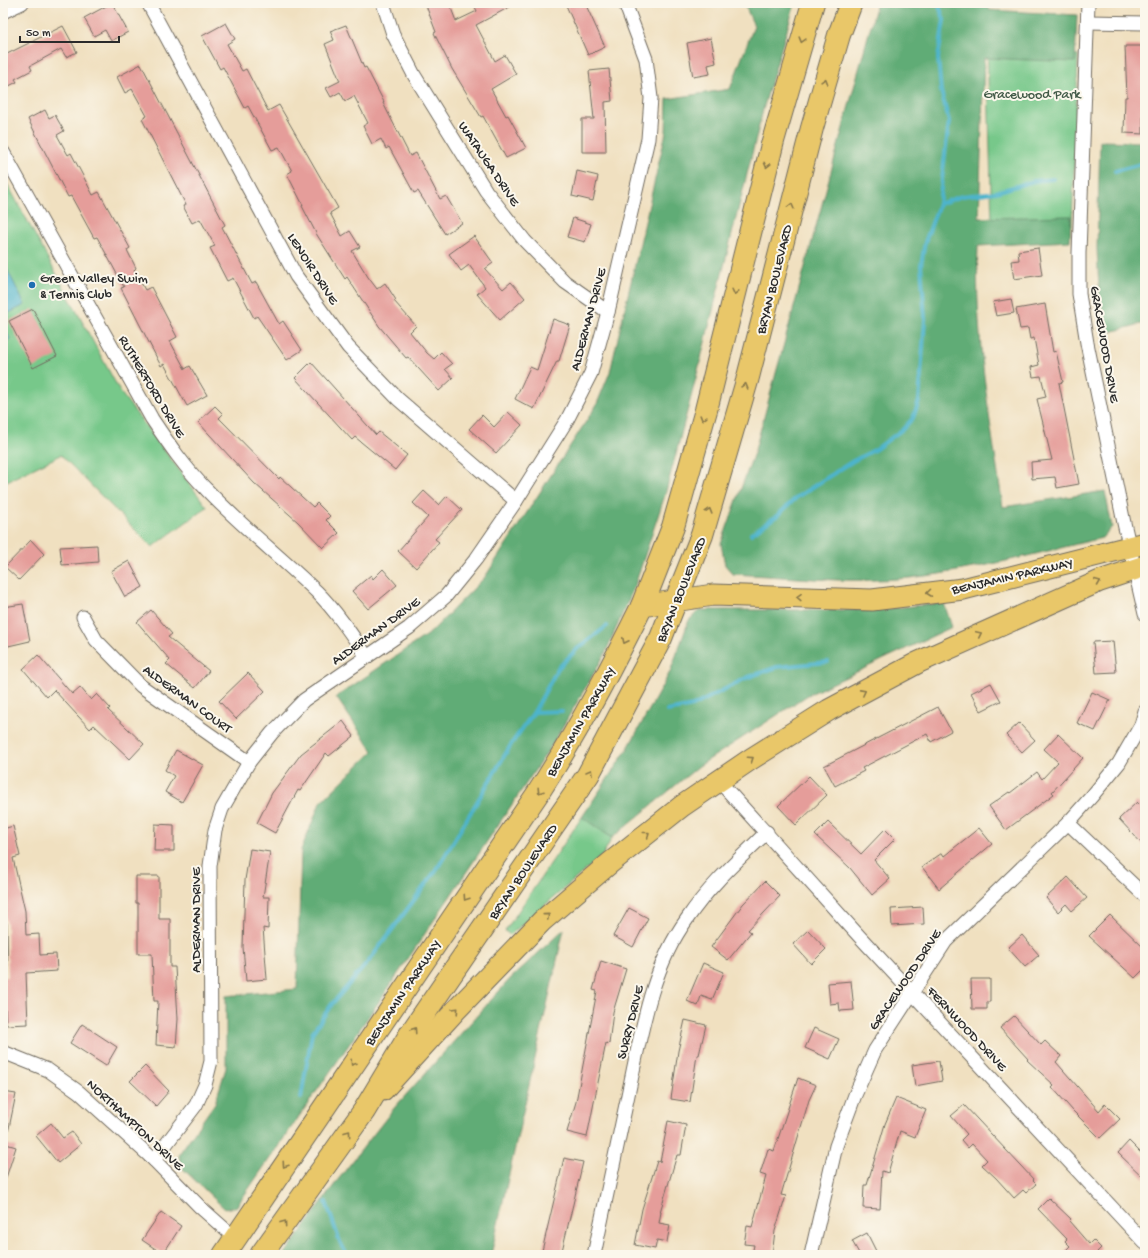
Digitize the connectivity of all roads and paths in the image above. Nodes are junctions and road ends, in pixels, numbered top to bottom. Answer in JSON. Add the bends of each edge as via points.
{"nodes":[{"id":1,"x":22,"y":3,"type":"edge"},
{"id":2,"x":148,"y":3,"type":"edge"},
{"id":3,"x":382,"y":3,"type":"edge"},
{"id":4,"x":625,"y":3,"type":"edge"},
{"id":5,"x":813,"y":3,"type":"edge"},
{"id":6,"x":851,"y":3,"type":"edge"},
{"id":7,"x":1088,"y":3,"type":"edge"},
{"id":8,"x":3,"y":12,"type":"edge"},
{"id":9,"x":1088,"y":22,"type":"junction"},
{"id":10,"x":1145,"y":23,"type":"edge"},
{"id":11,"x":3,"y":152,"type":"edge"},
{"id":12,"x":608,"y":312,"type":"junction"},
{"id":13,"x":516,"y":501,"type":"junction"},
{"id":14,"x":1138,"y":545,"type":"edge"},
{"id":15,"x":1140,"y":567,"type":"edge"},
{"id":16,"x":676,"y":600,"type":"junction"},
{"id":17,"x":642,"y":606,"type":"junction"},
{"id":18,"x":1145,"y":614,"type":"edge"},
{"id":19,"x":83,"y":618,"type":"dead end"},
{"id":20,"x":367,"y":658,"type":"junction"},
{"id":21,"x":1145,"y":711,"type":"edge"},
{"id":22,"x":249,"y":762,"type":"junction"},
{"id":23,"x":719,"y":781,"type":"junction"},
{"id":24,"x":1068,"y":823,"type":"junction"},
{"id":25,"x":766,"y":832,"type":"junction"},
{"id":26,"x":1145,"y":896,"type":"edge"},
{"id":27,"x":912,"y":992,"type":"junction"},
{"id":28,"x":3,"y":1052,"type":"edge"},
{"id":29,"x":364,"y":1111,"type":"junction"},
{"id":30,"x":154,"y":1160,"type":"junction"},
{"id":31,"x":1145,"y":1243,"type":"edge"},
{"id":32,"x":230,"y":1247,"type":"edge"},
{"id":33,"x":261,"y":1255,"type":"edge"},
{"id":34,"x":594,"y":1255,"type":"edge"},
{"id":35,"x":811,"y":1255,"type":"edge"}],
"edges":[{"from":1,"to":8,"type":"street"},
{"from":2,"to":13,"type":"street","name":"LENOIR DRIVE","via":[[296,276],[348,347],[398,399]]},
{"from":3,"to":12,"type":"street","name":"WATAUGA DRIVE","via":[[393,34],[414,74],[486,191],[525,241],[565,282]]},
{"from":4,"to":12,"type":"street","name":"ALDERMAN DRIVE","via":[[646,59],[651,98],[648,139]]},
{"from":5,"to":17,"type":"highway","name":"BRYAN BOULEVARD","one_way":true,"via":[[773,141],[706,410],[673,527]]},
{"from":16,"to":6,"type":"highway","name":"BRYAN BOULEVARD","one_way":true,"via":[[704,528],[746,381],[812,128]]},
{"from":7,"to":9,"type":"street","name":"GRACEWOOD DRIVE"},
{"from":9,"to":10,"type":"street"},
{"from":9,"to":14,"type":"street","name":"GRACEWOOD DRIVE","via":[[1078,253],[1079,294],[1087,343]]},
{"from":11,"to":20,"type":"street","name":"RUTHERFORD DRIVE","via":[[141,400],[173,449],[205,488],[318,593]]},
{"from":12,"to":13,"type":"street","name":"ALDERMAN DRIVE","via":[[591,373],[567,420]]},
{"from":13,"to":20,"type":"street","name":"ALDERMAN DRIVE","via":[[476,559],[446,596],[409,628]]},
{"from":14,"to":15,"type":"street","name":"GRACEWOOD DRIVE"},
{"from":14,"to":16,"type":"main road","name":"BENJAMIN PARKWAY","one_way":true,"via":[[963,589],[872,600],[713,595]]},
{"from":15,"to":18,"type":"street","name":"GRACEWOOD DRIVE"},
{"from":23,"to":15,"type":"main road","one_way":true,"via":[[829,710],[919,662],[1093,584]]},
{"from":16,"to":17,"type":"main road","name":"BENJAMIN PARKWAY"},
{"from":29,"to":16,"type":"highway","name":"BRYAN BOULEVARD","one_way":true,"via":[[411,1033],[588,775],[661,638]]},
{"from":17,"to":32,"type":"highway","name":"BENJAMIN PARKWAY","one_way":true,"via":[[612,668],[571,742]]},
{"from":19,"to":22,"type":"street","name":"ALDERMAN COURT","via":[[96,640],[141,686]]},
{"from":20,"to":22,"type":"street","name":"ALDERMAN DRIVE","via":[[304,700],[272,733]]},
{"from":21,"to":24,"type":"street","name":"GRACEWOOD DRIVE","via":[[1141,725],[1119,763]]},
{"from":22,"to":30,"type":"street","name":"ALDERMAN DRIVE","via":[[222,809],[215,830],[210,866],[211,1061],[205,1085],[196,1105]]},
{"from":23,"to":25,"type":"street","name":"FERNWOOD DRIVE"},
{"from":29,"to":23,"type":"main road","one_way":true,"via":[[542,921],[682,806]]},
{"from":24,"to":26,"type":"street"},
{"from":24,"to":27,"type":"street","name":"GRACEWOOD DRIVE","via":[[946,941]]},
{"from":25,"to":27,"type":"street","name":"FERNWOOD DRIVE","via":[[858,936]]},
{"from":25,"to":34,"type":"street","name":"SURRY DRIVE","via":[[718,880],[686,919],[666,956],[651,995],[640,1040]]},
{"from":27,"to":31,"type":"street","name":"FERNWOOD DRIVE"},
{"from":27,"to":35,"type":"street","name":"GRACEWOOD DRIVE","via":[[875,1050],[854,1095],[836,1146]]},
{"from":28,"to":30,"type":"street","name":"NORTHAMPTON DRIVE","via":[[48,1070],[79,1092]]},
{"from":33,"to":29,"type":"highway","one_way":true},
{"from":30,"to":32,"type":"street","name":"NORTHAMPTON DRIVE","via":[[200,1207]]}]}
